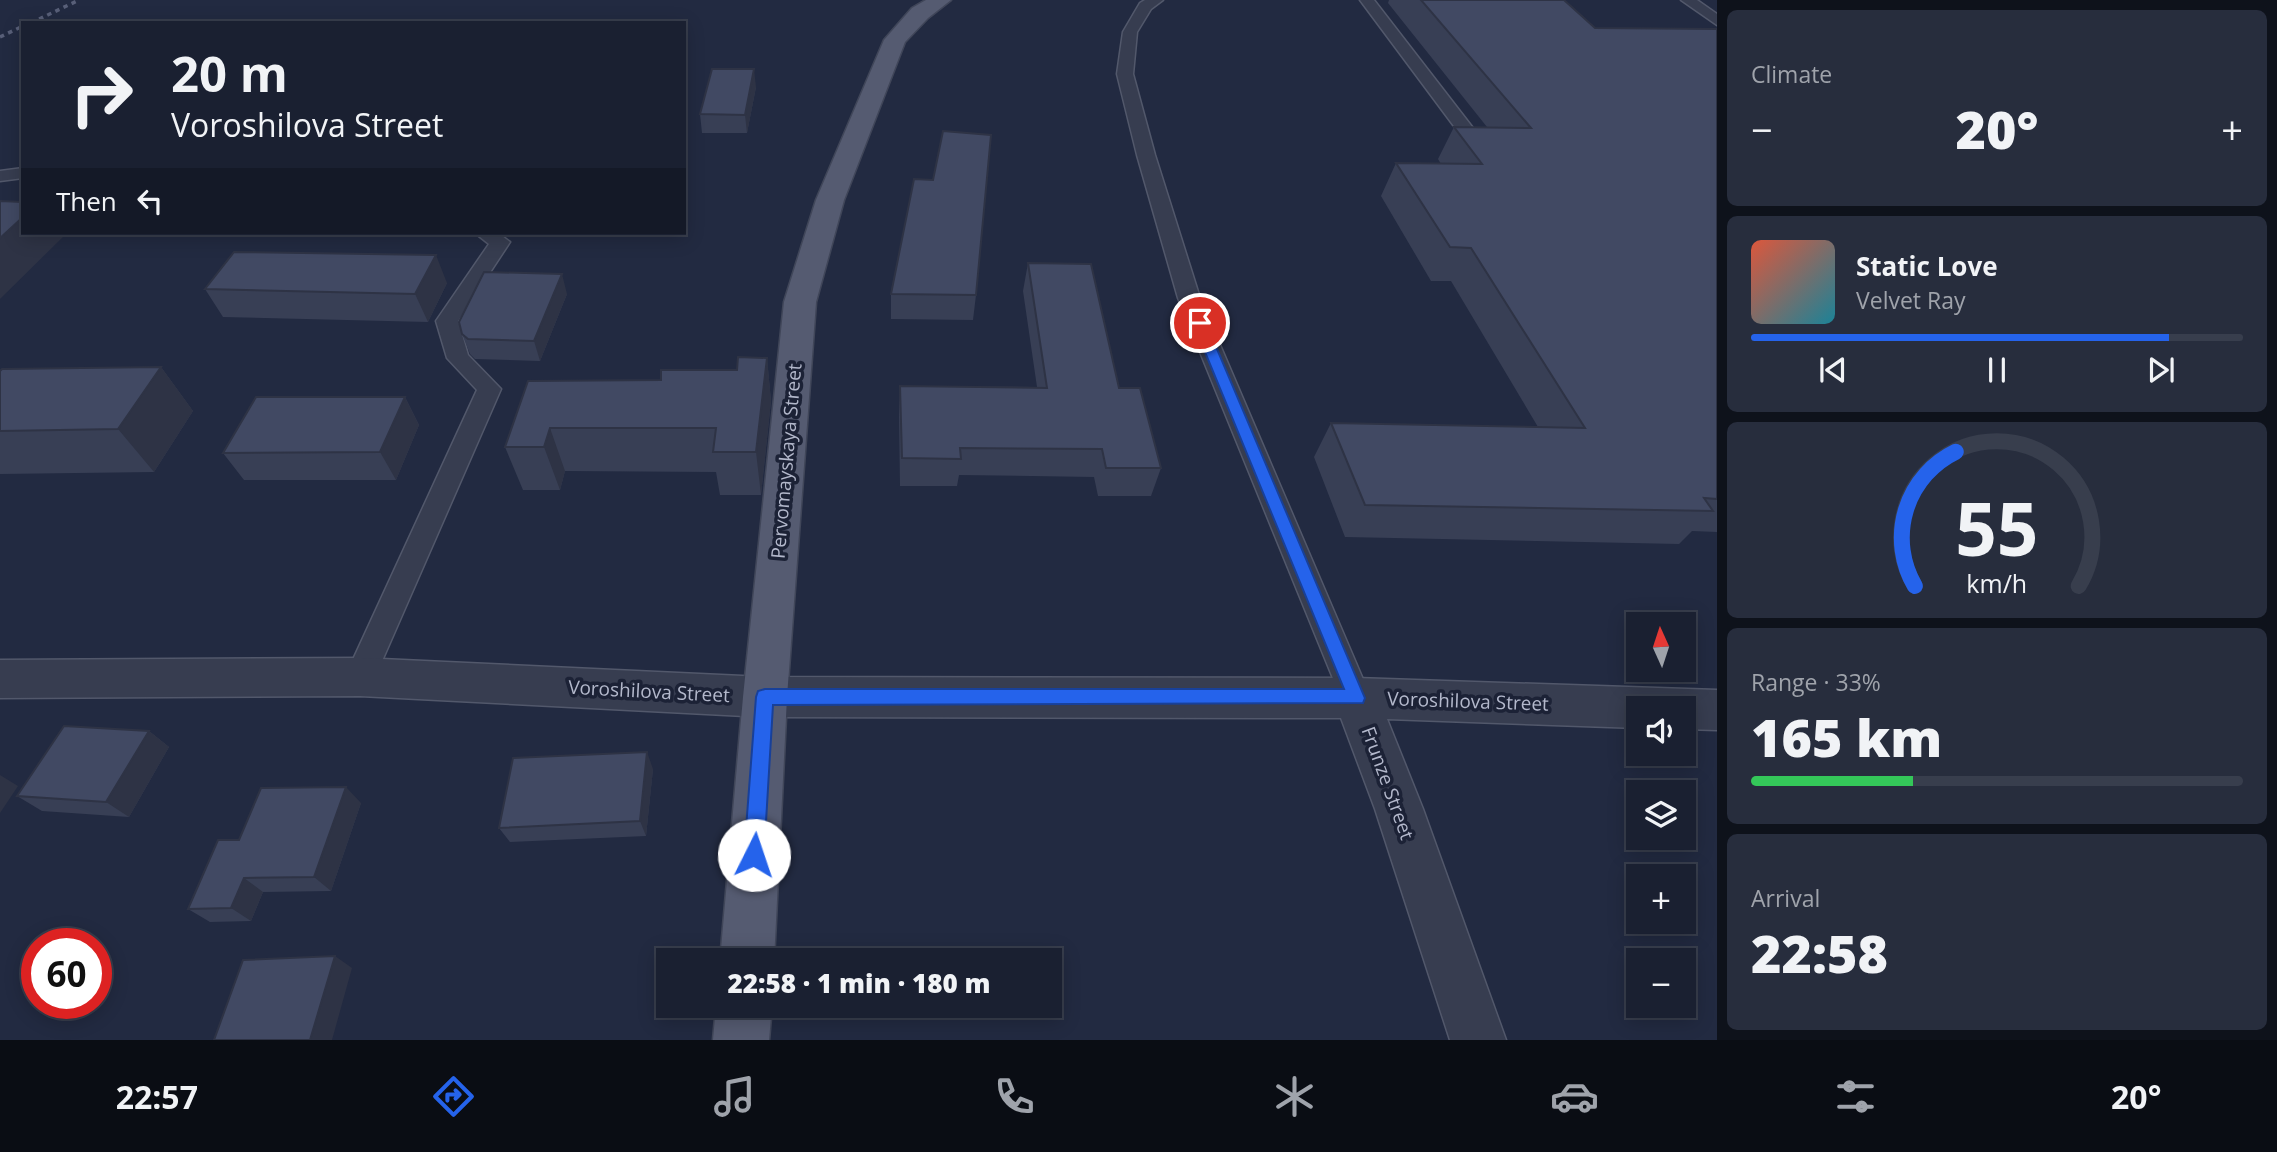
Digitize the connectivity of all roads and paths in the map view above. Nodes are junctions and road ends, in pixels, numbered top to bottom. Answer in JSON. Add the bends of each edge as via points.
{"nodes":[{"id":1,"x":941,"y":0,"type":"edge"},
{"id":2,"x":1156,"y":0,"type":"edge"},
{"id":3,"x":1367,"y":0,"type":"edge"},
{"id":4,"x":1681,"y":0,"type":"edge"},
{"id":5,"x":1692,"y":3,"type":"edge"},
{"id":6,"x":1717,"y":21,"type":"edge"},
{"id":7,"x":1477,"y":145,"type":"edge"},
{"id":8,"x":21,"y":173,"type":"edge"},
{"id":9,"x":0,"y":176,"type":"edge"},
{"id":10,"x":488,"y":235,"type":"edge"},
{"id":11,"x":360,"y":677,"type":"junction"},
{"id":12,"x":0,"y":679,"type":"edge"},
{"id":13,"x":765,"y":697,"type":"junction"},
{"id":14,"x":1356,"y":698,"type":"junction"},
{"id":15,"x":1626,"y":707,"type":"edge"},
{"id":16,"x":1696,"y":709,"type":"edge"},
{"id":17,"x":1717,"y":710,"type":"edge"},
{"id":18,"x":748,"y":948,"type":"edge"},
{"id":19,"x":743,"y":1018,"type":"edge"},
{"id":20,"x":741,"y":1040,"type":"edge"},
{"id":21,"x":1478,"y":1040,"type":"edge"}],
"edges":[{"from":1,"to":13,"type":"main road","name":"Pervomayskaya Street","via":[[920,13],[895,40],[830,200],[800,302]]},
{"from":2,"to":14,"type":"lane","name":"Frunze Street","via":[[1145,6],[1130,32],[1125,74],[1189,298]]},
{"from":3,"to":7,"type":"lane"},
{"from":4,"to":5,"type":"lane"},
{"from":5,"to":6,"type":"lane"},
{"from":8,"to":9,"type":"lane"},
{"from":10,"to":11,"type":"lane","via":[[500,242],[447,321],[458,358],[489,389]]},
{"from":11,"to":12,"type":"street","name":"Voroshilova Street"},
{"from":11,"to":13,"type":"street","name":"Voroshilova Street"},
{"from":13,"to":14,"type":"street","name":"Voroshilova Street"},
{"from":13,"to":18,"type":"main road","name":"Pervomayskaya Street"},
{"from":14,"to":15,"type":"street","name":"Voroshilova Street"},
{"from":14,"to":21,"type":"street","name":"Frunze Street"},
{"from":16,"to":17,"type":"street"},
{"from":19,"to":20,"type":"main road"}]}
